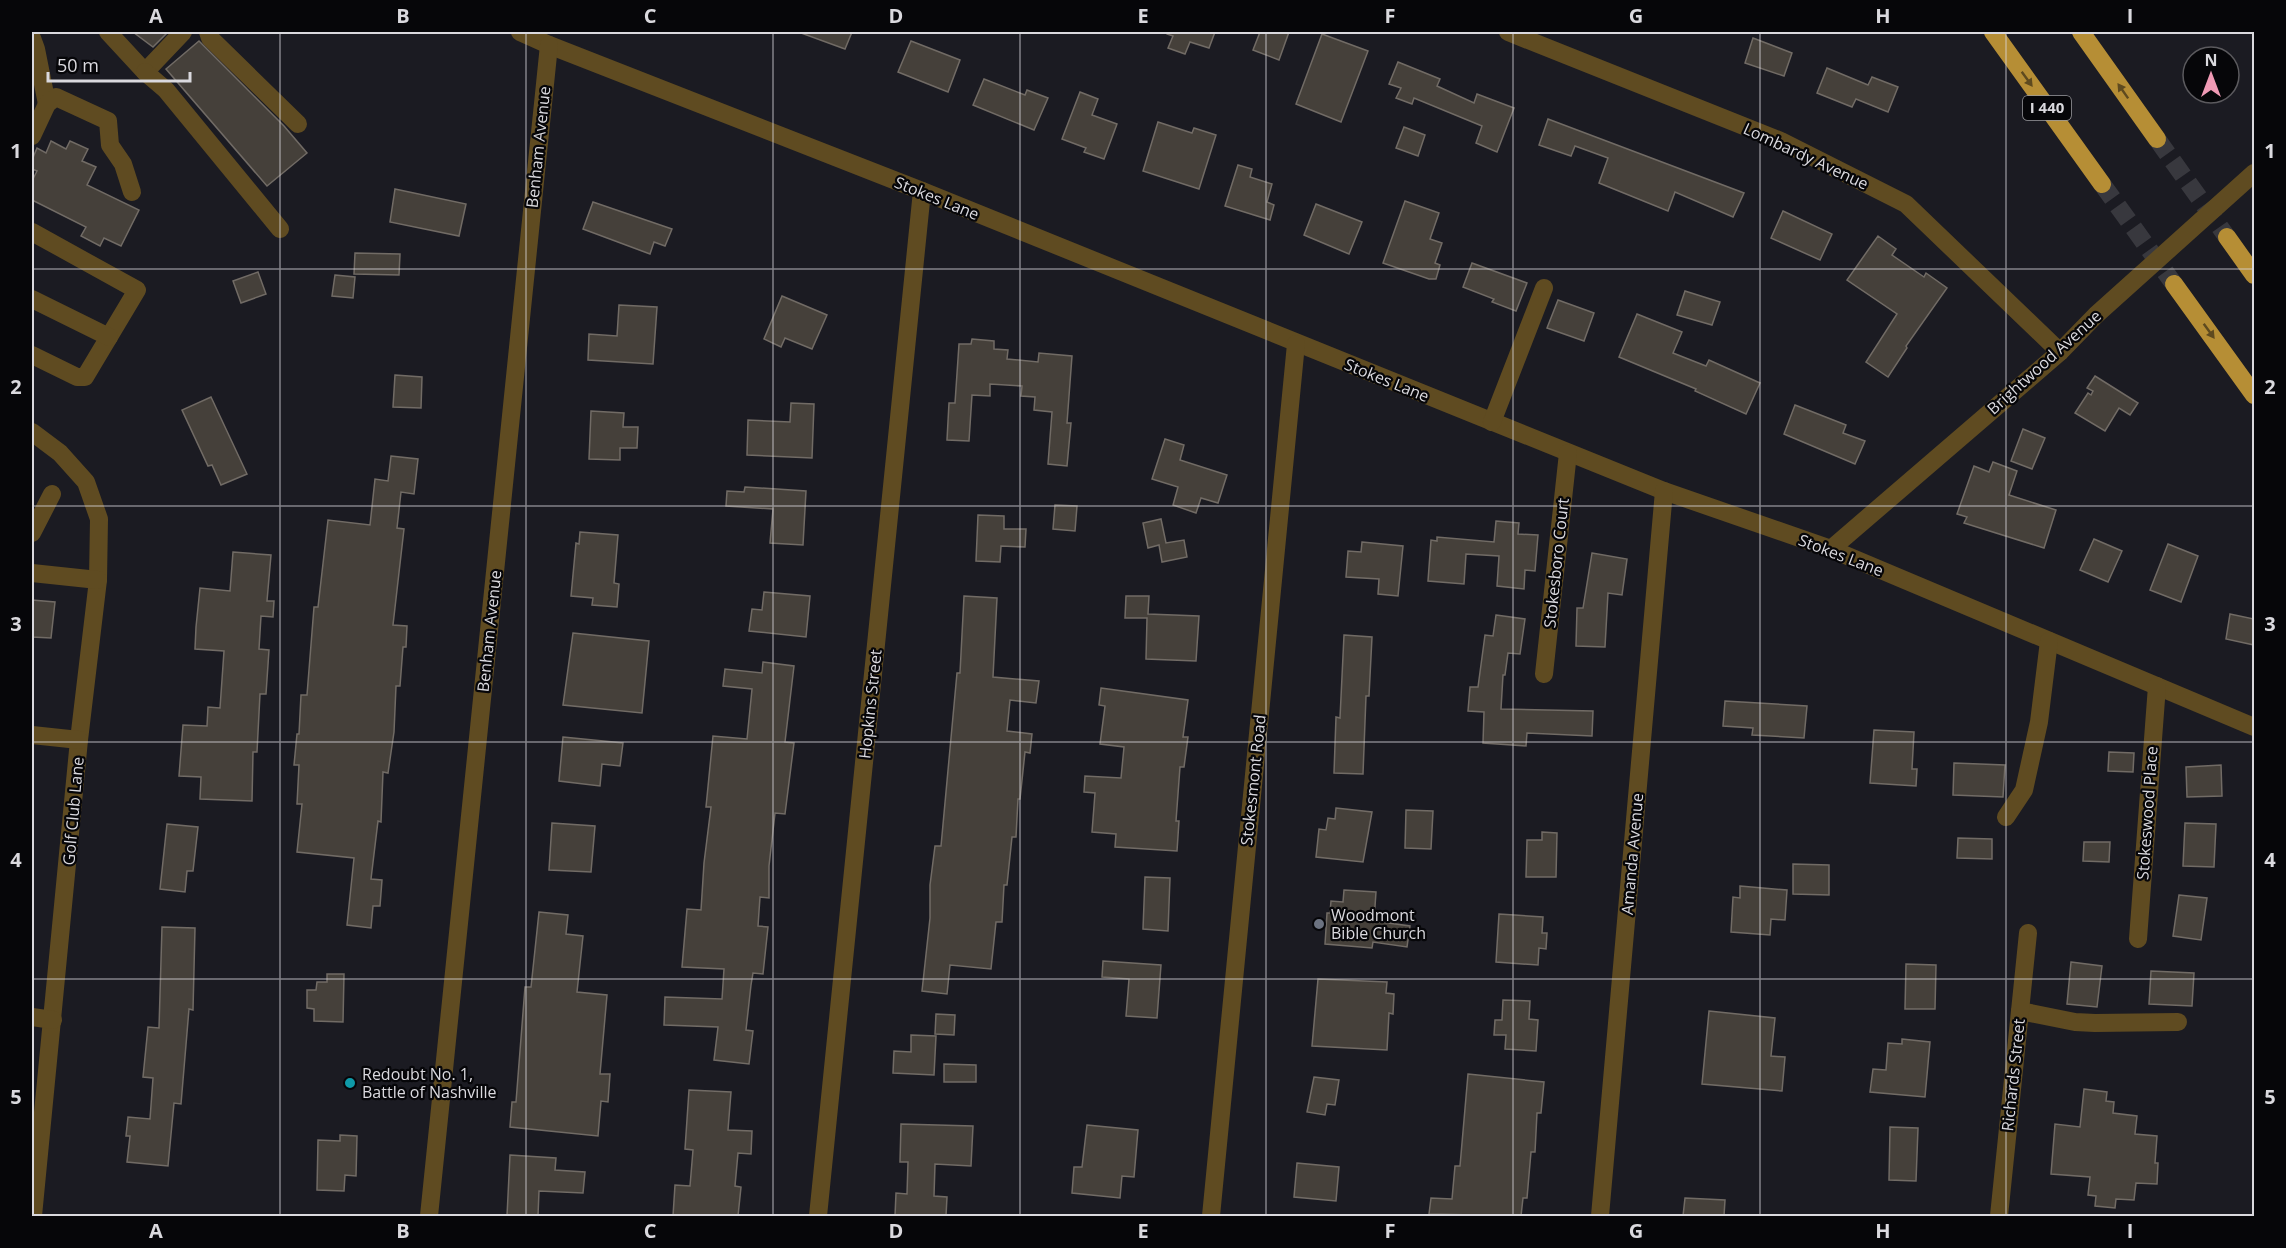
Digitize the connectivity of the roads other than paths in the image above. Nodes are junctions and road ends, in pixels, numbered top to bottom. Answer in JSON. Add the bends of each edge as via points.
{"nodes":[{"id":1,"x":108,"y":32,"type":"edge"},
{"id":2,"x":183,"y":32,"type":"edge"},
{"id":3,"x":208,"y":32,"type":"edge"},
{"id":4,"x":520,"y":32,"type":"edge"},
{"id":5,"x":1508,"y":32,"type":"edge"},
{"id":6,"x":1993,"y":32,"type":"edge"},
{"id":7,"x":2081,"y":32,"type":"edge"},
{"id":8,"x":32,"y":38,"type":"edge"},
{"id":9,"x":549,"y":45,"type":"junction"},
{"id":10,"x":145,"y":72,"type":"junction"},
{"id":11,"x":47,"y":104,"type":"junction"},
{"id":12,"x":298,"y":124,"type":"dead end"},
{"id":13,"x":32,"y":136,"type":"edge"},
{"id":14,"x":2157,"y":139,"type":"tunnel mouth"},
{"id":15,"x":2254,"y":173,"type":"edge"},
{"id":16,"x":2102,"y":184,"type":"tunnel mouth"},
{"id":17,"x":922,"y":191,"type":"junction"},
{"id":18,"x":132,"y":192,"type":"dead end"},
{"id":19,"x":280,"y":228,"type":"dead end"},
{"id":20,"x":32,"y":232,"type":"edge"},
{"id":21,"x":2227,"y":237,"type":"tunnel mouth"},
{"id":22,"x":2254,"y":275,"type":"edge"},
{"id":23,"x":2174,"y":284,"type":"tunnel mouth"},
{"id":24,"x":1544,"y":288,"type":"dead end"},
{"id":25,"x":32,"y":299,"type":"edge"},
{"id":26,"x":109,"y":337,"type":"junction"},
{"id":27,"x":1296,"y":344,"type":"junction"},
{"id":28,"x":2060,"y":352,"type":"junction"},
{"id":29,"x":32,"y":355,"type":"edge"},
{"id":30,"x":2254,"y":395,"type":"edge"},
{"id":31,"x":1492,"y":422,"type":"junction"},
{"id":32,"x":32,"y":432,"type":"edge"},
{"id":33,"x":1569,"y":453,"type":"junction"},
{"id":34,"x":1664,"y":490,"type":"junction"},
{"id":35,"x":52,"y":494,"type":"dead end"},
{"id":36,"x":32,"y":533,"type":"edge"},
{"id":37,"x":1832,"y":549,"type":"junction"},
{"id":38,"x":32,"y":573,"type":"edge"},
{"id":39,"x":98,"y":580,"type":"junction"},
{"id":40,"x":2049,"y":641,"type":"junction"},
{"id":41,"x":1544,"y":674,"type":"dead end"},
{"id":42,"x":2157,"y":686,"type":"junction"},
{"id":43,"x":2254,"y":727,"type":"edge"},
{"id":44,"x":32,"y":735,"type":"edge"},
{"id":45,"x":80,"y":740,"type":"junction"},
{"id":46,"x":2006,"y":816,"type":"dead end"},
{"id":47,"x":2028,"y":933,"type":"dead end"},
{"id":48,"x":2138,"y":939,"type":"dead end"},
{"id":49,"x":2020,"y":1011,"type":"junction"},
{"id":50,"x":32,"y":1017,"type":"edge"},
{"id":51,"x":53,"y":1020,"type":"junction"},
{"id":52,"x":2178,"y":1022,"type":"dead end"},
{"id":53,"x":33,"y":1216,"type":"edge"},
{"id":54,"x":429,"y":1216,"type":"edge"},
{"id":55,"x":818,"y":1216,"type":"edge"},
{"id":56,"x":1210,"y":1216,"type":"edge"},
{"id":57,"x":1600,"y":1216,"type":"edge"},
{"id":58,"x":1999,"y":1216,"type":"edge"}],
"edges":[{"from":1,"to":10,"type":"street"},
{"from":2,"to":10,"type":"street"},
{"from":3,"to":12,"type":"street"},
{"from":4,"to":9,"type":"street","name":"Stokes Lane"},
{"from":5,"to":28,"type":"street","name":"Lombardy Avenue","via":[[1781,141],[1906,204]]},
{"from":6,"to":16,"type":"highway","number":"I 440","one_way":true},
{"from":14,"to":7,"type":"highway","one_way":true},
{"from":8,"to":11,"type":"street"},
{"from":9,"to":17,"type":"street","name":"Stokes Lane"},
{"from":9,"to":54,"type":"street","name":"Benham Avenue"},
{"from":10,"to":19,"type":"street","via":[[166,90]]},
{"from":11,"to":13,"type":"street"},
{"from":11,"to":18,"type":"street","via":[[56,97],[108,121],[110,145],[123,164]]},
{"from":15,"to":28,"type":"street","name":"Brightwood Avenue"},
{"from":17,"to":27,"type":"street","name":"Stokes Lane"},
{"from":17,"to":55,"type":"street","name":"Hopkins Street"},
{"from":20,"to":26,"type":"street","via":[[137,290]]},
{"from":21,"to":22,"type":"highway"},
{"from":23,"to":30,"type":"highway","one_way":true},
{"from":24,"to":31,"type":"street"},
{"from":25,"to":26,"type":"street"},
{"from":26,"to":29,"type":"street","via":[[85,377],[77,377]]},
{"from":27,"to":31,"type":"street","name":"Stokes Lane"},
{"from":27,"to":56,"type":"street","name":"Stokesmont Road"},
{"from":28,"to":37,"type":"street","name":"Brightwood Avenue"},
{"from":31,"to":33,"type":"street","name":"Stokes Lane"},
{"from":32,"to":39,"type":"street","name":"Golf Club Lane","via":[[60,453],[86,482],[99,519]]},
{"from":33,"to":34,"type":"street","name":"Stokes Lane"},
{"from":33,"to":41,"type":"street","name":"Stokesboro Court"},
{"from":34,"to":37,"type":"street","name":"Stokes Lane"},
{"from":34,"to":57,"type":"street","name":"Amanda Avenue"},
{"from":35,"to":36,"type":"street"},
{"from":37,"to":40,"type":"street","name":"Stokes Lane"},
{"from":38,"to":39,"type":"street"},
{"from":39,"to":45,"type":"street","name":"Golf Club Lane"},
{"from":40,"to":42,"type":"street","name":"Stokes Lane"},
{"from":40,"to":46,"type":"street","via":[[2039,722],[2024,790]]},
{"from":42,"to":43,"type":"street","name":"Stokes Lane"},
{"from":42,"to":48,"type":"street","name":"Stokeswood Place"},
{"from":44,"to":45,"type":"street"},
{"from":45,"to":51,"type":"street","name":"Golf Club Lane"},
{"from":47,"to":49,"type":"street","name":"Richards Street"},
{"from":49,"to":52,"type":"street","via":[[2075,1022]]},
{"from":49,"to":58,"type":"street","name":"Richards Street"},
{"from":50,"to":51,"type":"street"},
{"from":51,"to":53,"type":"street","name":"Golf Club Lane"}]}
